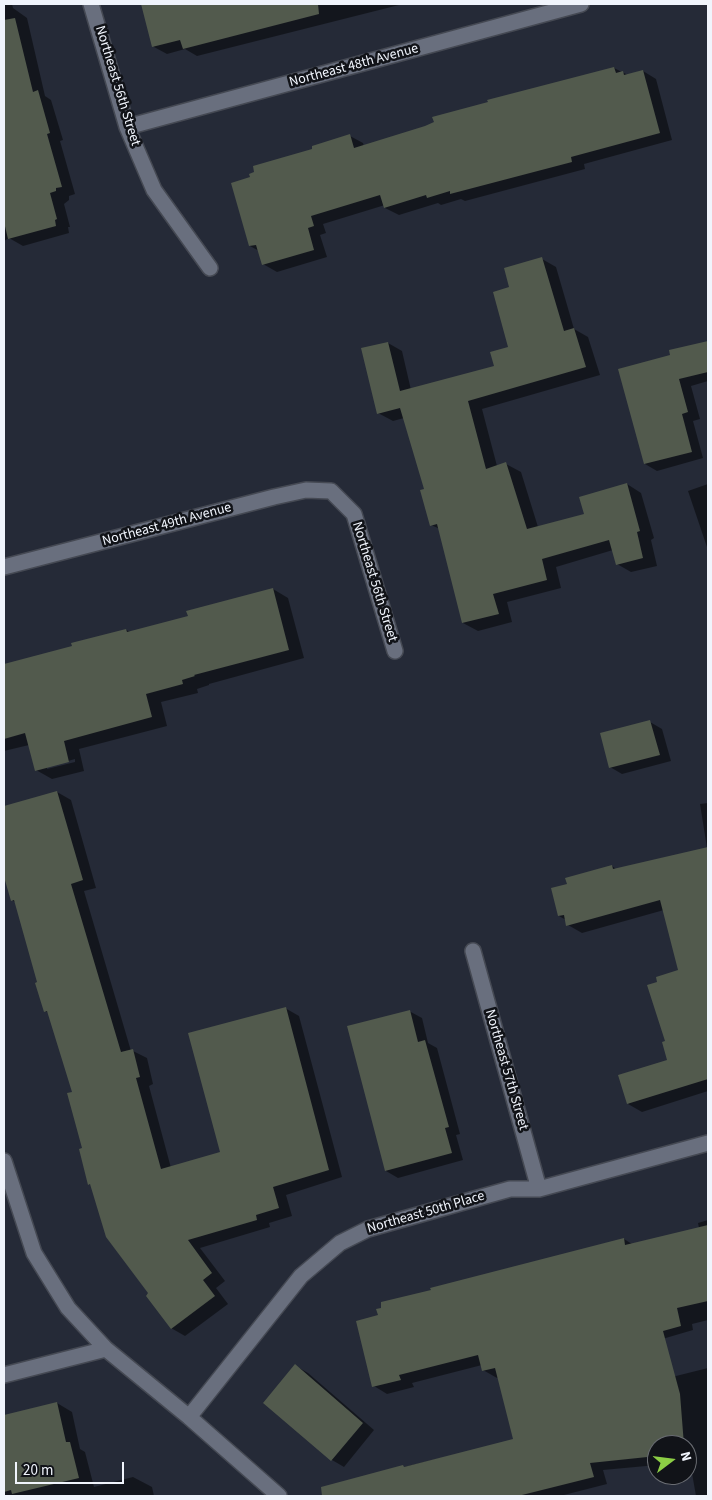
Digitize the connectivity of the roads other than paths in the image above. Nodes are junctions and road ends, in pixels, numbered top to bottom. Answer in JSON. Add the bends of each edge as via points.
{"nodes":[{"id":1,"x":91,"y":4,"type":"edge"},
{"id":2,"x":581,"y":4,"type":"edge"},
{"id":3,"x":127,"y":128,"type":"junction"},
{"id":4,"x":210,"y":268,"type":"dead end"},
{"id":5,"x":331,"y":491,"type":"joint"},
{"id":6,"x":4,"y":567,"type":"edge"},
{"id":7,"x":396,"y":651,"type":"dead end"},
{"id":8,"x":473,"y":951,"type":"dead end"},
{"id":9,"x":708,"y":1143,"type":"edge"},
{"id":10,"x":4,"y":1161,"type":"edge"},
{"id":11,"x":539,"y":1188,"type":"junction"},
{"id":12,"x":106,"y":1349,"type":"junction"},
{"id":13,"x":4,"y":1375,"type":"edge"},
{"id":14,"x":189,"y":1417,"type":"junction"},
{"id":15,"x":279,"y":1496,"type":"edge"}],
"edges":[{"from":1,"to":3,"type":"street","name":"Northeast 56th Street"},
{"from":2,"to":3,"type":"street","name":"Northeast 48th Avenue"},
{"from":3,"to":4,"type":"street","name":"Northeast 56th Street","via":[[154,190]]},
{"from":5,"to":6,"type":"street","name":"Northeast 49th Avenue","via":[[306,490],[274,497]]},
{"from":5,"to":7,"type":"street","name":"Northeast 56th Street","via":[[354,514]]},
{"from":8,"to":11,"type":"street","name":"Northeast 57th Street"},
{"from":9,"to":11,"type":"street","name":"Northeast 50th Place"},
{"from":10,"to":12,"type":"street","via":[[34,1253],[68,1308]]},
{"from":11,"to":14,"type":"street","name":"Northeast 50th Place","via":[[510,1189],[368,1229],[340,1243],[301,1276]]},
{"from":12,"to":13,"type":"street"},
{"from":12,"to":14,"type":"street"},
{"from":14,"to":15,"type":"street"}]}
